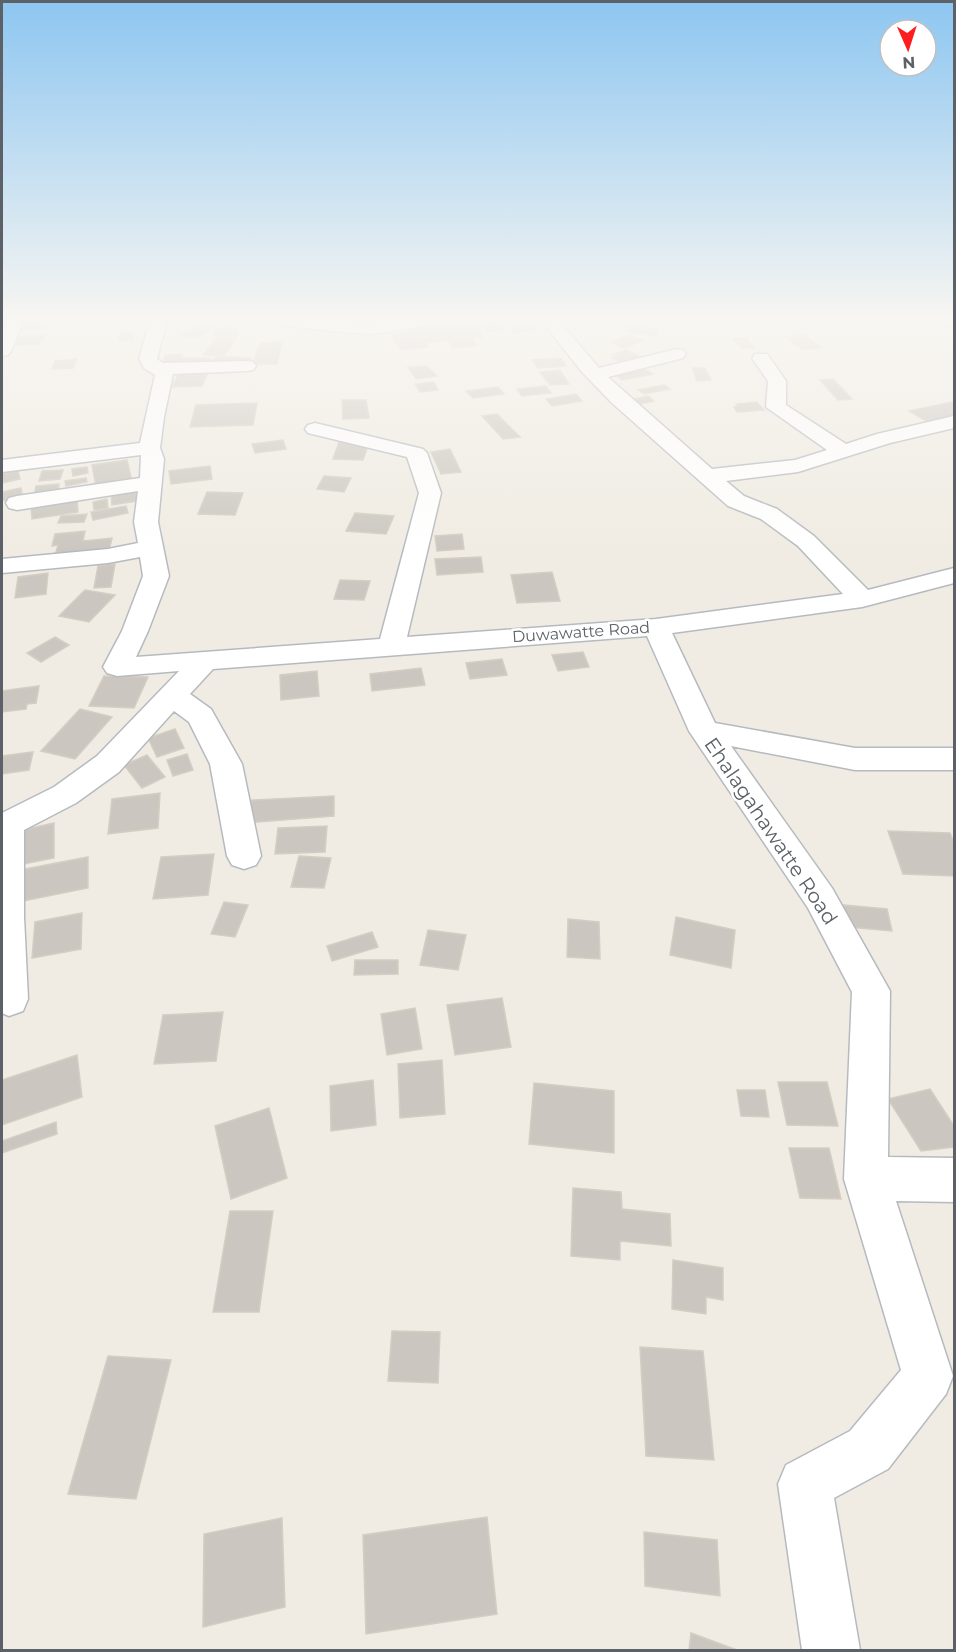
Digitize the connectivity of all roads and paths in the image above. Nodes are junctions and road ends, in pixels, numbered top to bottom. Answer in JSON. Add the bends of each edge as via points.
{"nodes":[{"id":1,"x":159,"y":397,"type":"edge"},
{"id":2,"x":617,"y":397,"type":"edge"},
{"id":3,"x":776,"y":397,"type":"edge"},
{"id":4,"x":954,"y":422,"type":"edge"},
{"id":5,"x":315,"y":429,"type":"dead end"},
{"id":6,"x":150,"y":448,"type":"junction"},
{"id":7,"x":843,"y":451,"type":"junction"},
{"id":8,"x":2,"y":466,"type":"edge"},
{"id":9,"x":710,"y":476,"type":"junction"},
{"id":10,"x":148,"y":483,"type":"junction"},
{"id":11,"x":17,"y":503,"type":"dead end"},
{"id":12,"x":152,"y":547,"type":"junction"},
{"id":13,"x":2,"y":566,"type":"edge"},
{"id":14,"x":954,"y":576,"type":"edge"},
{"id":15,"x":862,"y":599,"type":"junction"},
{"id":16,"x":656,"y":627,"type":"junction"},
{"id":17,"x":392,"y":645,"type":"junction"},
{"id":18,"x":205,"y":660,"type":"junction"},
{"id":19,"x":172,"y":695,"type":"junction"},
{"id":20,"x":704,"y":731,"type":"junction"},
{"id":21,"x":954,"y":759,"type":"edge"},
{"id":22,"x":5,"y":826,"type":"edge"},
{"id":23,"x":244,"y":856,"type":"dead end"},
{"id":24,"x":9,"y":999,"type":"dead end"},
{"id":25,"x":866,"y":1179,"type":"junction"},
{"id":26,"x":954,"y":1180,"type":"edge"},
{"id":27,"x":831,"y":1650,"type":"edge"}],
"edges":[{"from":1,"to":6,"type":"street"},
{"from":2,"to":9,"type":"street"},
{"from":3,"to":7,"type":"street","via":[[776,407]]},
{"from":4,"to":7,"type":"street"},
{"from":5,"to":17,"type":"street","via":[[416,453],[430,493]]},
{"from":6,"to":8,"type":"street"},
{"from":6,"to":10,"type":"street","via":[[153,459]]},
{"from":7,"to":9,"type":"street","via":[[798,466]]},
{"from":9,"to":15,"type":"street","via":[[736,501],[769,514],[806,541]]},
{"from":10,"to":11,"type":"street"},
{"from":10,"to":12,"type":"street","via":[[146,522]]},
{"from":12,"to":13,"type":"street","via":[[108,556]]},
{"from":12,"to":18,"type":"street","name":"Duwawatte Road","via":[[156,576],[117,667]]},
{"from":14,"to":15,"type":"street","name":"Duwawatte Road"},
{"from":15,"to":16,"type":"street","name":"Duwawatte Road"},
{"from":16,"to":17,"type":"street","name":"Duwawatte Road"},
{"from":16,"to":20,"type":"street","name":"Ehalagahawatte Road"},
{"from":17,"to":18,"type":"street","name":"Duwawatte Road"},
{"from":18,"to":19,"type":"street"},
{"from":19,"to":22,"type":"street","via":[[108,764],[65,795]]},
{"from":19,"to":23,"type":"street","via":[[201,716],[226,764]]},
{"from":20,"to":21,"type":"street","via":[[855,759]]},
{"from":20,"to":25,"type":"street","name":"Ehalagahawatte Road","via":[[820,898],[871,991]]},
{"from":22,"to":24,"type":"street"},
{"from":25,"to":26,"type":"street"},
{"from":25,"to":27,"type":"street","name":"Ehalagahawatte Road","via":[[928,1376],[869,1450],[805,1484]]}]}
